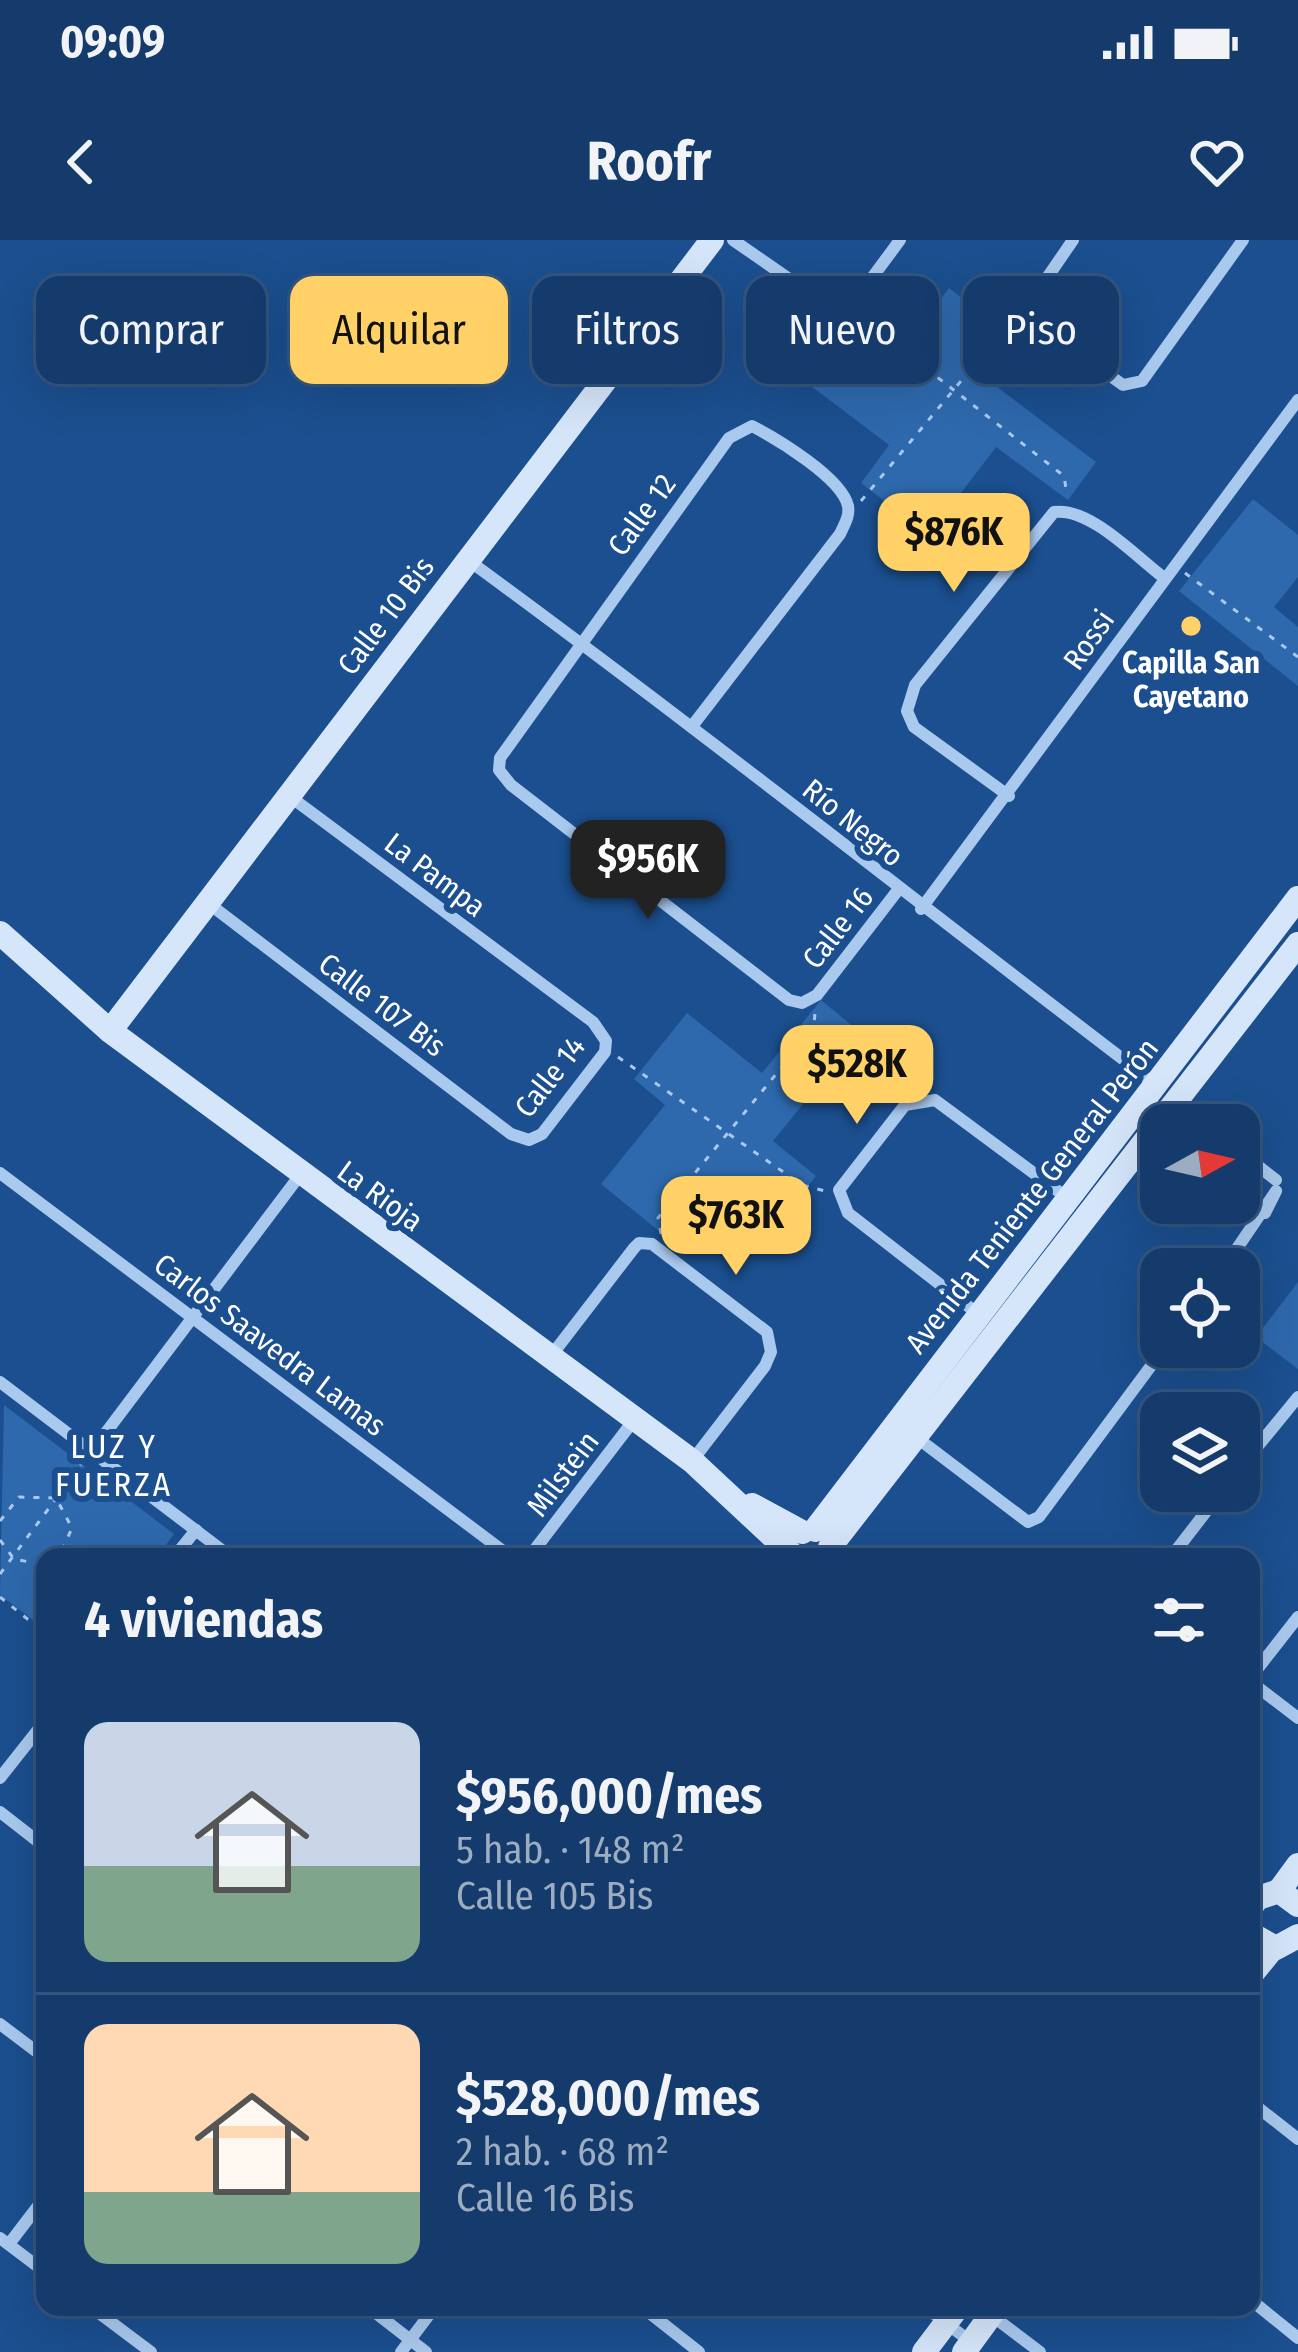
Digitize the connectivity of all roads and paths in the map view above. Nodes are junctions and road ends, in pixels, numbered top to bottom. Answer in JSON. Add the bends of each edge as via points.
{"nodes":[{"id":1,"x":712,"y":240,"type":"edge"},
{"id":2,"x":734,"y":240,"type":"edge"},
{"id":3,"x":900,"y":240,"type":"edge"},
{"id":4,"x":1073,"y":240,"type":"edge"},
{"id":5,"x":1244,"y":240,"type":"edge"},
{"id":6,"x":785,"y":276,"type":"edge"},
{"id":7,"x":873,"y":276,"type":"edge"},
{"id":8,"x":1048,"y":276,"type":"edge"},
{"id":9,"x":963,"y":375,"type":"edge"},
{"id":10,"x":939,"y":380,"type":"edge"},
{"id":11,"x":1119,"y":382,"type":"edge"},
{"id":12,"x":951,"y":390,"type":"junction"},
{"id":13,"x":1298,"y":400,"type":"edge"},
{"id":14,"x":1061,"y":511,"type":"junction"},
{"id":15,"x":848,"y":514,"type":"junction"},
{"id":16,"x":467,"y":560,"type":"junction"},
{"id":17,"x":1174,"y":565,"type":"junction"},
{"id":18,"x":1163,"y":577,"type":"junction"},
{"id":19,"x":579,"y":641,"type":"junction"},
{"id":20,"x":1298,"y":657,"type":"edge"},
{"id":21,"x":693,"y":725,"type":"junction"},
{"id":22,"x":288,"y":795,"type":"junction"},
{"id":23,"x":1009,"y":796,"type":"junction"},
{"id":24,"x":898,"y":890,"type":"junction"},
{"id":25,"x":1298,"y":898,"type":"edge"},
{"id":26,"x":207,"y":902,"type":"junction"},
{"id":27,"x":921,"y":909,"type":"junction"},
{"id":28,"x":1298,"y":944,"type":"edge"},
{"id":29,"x":6,"y":946,"type":"edge"},
{"id":30,"x":817,"y":995,"type":"junction"},
{"id":31,"x":110,"y":1031,"type":"junction"},
{"id":32,"x":606,"y":1046,"type":"junction"},
{"id":33,"x":1156,"y":1084,"type":"junction"},
{"id":34,"x":1178,"y":1102,"type":"junction"},
{"id":35,"x":1181,"y":1104,"type":"edge"},
{"id":36,"x":726,"y":1132,"type":"junction"},
{"id":37,"x":530,"y":1141,"type":"joint"},
{"id":38,"x":1260,"y":1167,"type":"edge"},
{"id":39,"x":0,"y":1172,"type":"edge"},
{"id":40,"x":299,"y":1174,"type":"junction"},
{"id":41,"x":1276,"y":1180,"type":"dead end"},
{"id":42,"x":838,"y":1194,"type":"junction"},
{"id":43,"x":1066,"y":1197,"type":"junction"},
{"id":44,"x":1264,"y":1213,"type":"dead end"},
{"id":45,"x":649,"y":1242,"type":"junction"},
{"id":46,"x":1238,"y":1248,"type":"edge"},
{"id":47,"x":977,"y":1314,"type":"junction"},
{"id":48,"x":192,"y":1315,"type":"junction"},
{"id":49,"x":1002,"y":1333,"type":"junction"},
{"id":50,"x":551,"y":1356,"type":"junction"},
{"id":51,"x":1149,"y":1368,"type":"edge"},
{"id":52,"x":0,"y":1382,"type":"edge"},
{"id":53,"x":1297,"y":1397,"type":"edge"},
{"id":54,"x":634,"y":1420,"type":"junction"},
{"id":55,"x":916,"y":1437,"type":"junction"},
{"id":56,"x":1260,"y":1443,"type":"edge"},
{"id":57,"x":92,"y":1451,"type":"junction"},
{"id":58,"x":692,"y":1461,"type":"junction"},
{"id":59,"x":56,"y":1498,"type":"junction"},
{"id":60,"x":1206,"y":1512,"type":"edge"},
{"id":61,"x":0,"y":1521,"type":"edge"},
{"id":62,"x":196,"y":1529,"type":"junction"},
{"id":63,"x":0,"y":1540,"type":"edge"},
{"id":64,"x":63,"y":1548,"type":"edge"},
{"id":65,"x":181,"y":1548,"type":"edge"},
{"id":66,"x":220,"y":1548,"type":"edge"},
{"id":67,"x":499,"y":1548,"type":"edge"},
{"id":68,"x":537,"y":1548,"type":"edge"},
{"id":69,"x":814,"y":1548,"type":"edge"},
{"id":70,"x":817,"y":1548,"type":"edge"},
{"id":71,"x":817,"y":1548,"type":"edge"},
{"id":72,"x":1178,"y":1548,"type":"edge"},
{"id":73,"x":13,"y":1558,"type":"junction"},
{"id":74,"x":36,"y":1562,"type":"edge"},
{"id":75,"x":0,"y":1574,"type":"edge"},
{"id":76,"x":0,"y":1597,"type":"edge"},
{"id":77,"x":1298,"y":1617,"type":"edge"},
{"id":78,"x":36,"y":1626,"type":"edge"},
{"id":79,"x":1260,"y":1667,"type":"edge"},
{"id":80,"x":1260,"y":1686,"type":"edge"},
{"id":81,"x":1298,"y":1718,"type":"edge"},
{"id":82,"x":36,"y":1732,"type":"edge"},
{"id":83,"x":0,"y":1778,"type":"edge"},
{"id":84,"x":0,"y":1812,"type":"edge"},
{"id":85,"x":36,"y":1839,"type":"edge"},
{"id":86,"x":1298,"y":1864,"type":"edge"},
{"id":87,"x":1270,"y":1896,"type":"edge"},
{"id":88,"x":0,"y":2024,"type":"edge"},
{"id":89,"x":36,"y":2051,"type":"edge"},
{"id":90,"x":1260,"y":2109,"type":"edge"},
{"id":91,"x":1298,"y":2139,"type":"edge"},
{"id":92,"x":36,"y":2207,"type":"edge"},
{"id":93,"x":4,"y":2241,"type":"edge"},
{"id":94,"x":36,"y":2265,"type":"edge"},
{"id":95,"x":1260,"y":2307,"type":"edge"},
{"id":96,"x":104,"y":2316,"type":"edge"},
{"id":97,"x":379,"y":2316,"type":"edge"},
{"id":98,"x":429,"y":2316,"type":"edge"},
{"id":99,"x":653,"y":2316,"type":"edge"},
{"id":100,"x":941,"y":2316,"type":"edge"},
{"id":101,"x":946,"y":2316,"type":"edge"},
{"id":102,"x":990,"y":2316,"type":"edge"},
{"id":103,"x":1000,"y":2316,"type":"edge"},
{"id":104,"x":1298,"y":2338,"type":"edge"},
{"id":105,"x":410,"y":2340,"type":"junction"},
{"id":106,"x":968,"y":2347,"type":"edge"},
{"id":107,"x":151,"y":2352,"type":"edge"},
{"id":108,"x":401,"y":2352,"type":"edge"},
{"id":109,"x":426,"y":2352,"type":"edge"},
{"id":110,"x":699,"y":2352,"type":"edge"},
{"id":111,"x":924,"y":2352,"type":"edge"},
{"id":112,"x":1040,"y":2352,"type":"edge"}],
"edges":[{"from":1,"to":16,"type":"main road","name":"Calle 10 Bis"},
{"from":2,"to":6,"type":"street"},
{"from":3,"to":7,"type":"street"},
{"from":4,"to":8,"type":"street"},
{"from":5,"to":11,"type":"street","via":[[1133,385]]},
{"from":9,"to":12,"type":"path"},
{"from":10,"to":12,"type":"path"},
{"from":12,"to":14,"type":"path","via":[[1064,476]]},
{"from":12,"to":15,"type":"path"},
{"from":13,"to":17,"type":"street","name":"Rossi"},
{"from":14,"to":18,"type":"street"},
{"from":14,"to":23,"type":"street","via":[[915,685],[907,711],[914,727]]},
{"from":15,"to":19,"type":"street","name":"Calle 12","via":[[824,476],[752,426],[729,438]]},
{"from":15,"to":21,"type":"street","via":[[841,534]]},
{"from":16,"to":19,"type":"street","name":"Río Negro"},
{"from":16,"to":22,"type":"main road","name":"Calle 10 Bis"},
{"from":17,"to":18,"type":"street","name":"Rossi"},
{"from":17,"to":20,"type":"path"},
{"from":18,"to":23,"type":"street","name":"Rossi"},
{"from":19,"to":21,"type":"street","name":"Río Negro"},
{"from":19,"to":30,"type":"street","name":"Calle 12","via":[[499,770],[789,1000],[802,1004]]},
{"from":21,"to":24,"type":"street","name":"Río Negro"},
{"from":22,"to":26,"type":"main road","name":"Calle 10 Bis"},
{"from":22,"to":32,"type":"street","name":"La Pampa","via":[[592,1022]]},
{"from":23,"to":27,"type":"street","name":"Rossi"},
{"from":24,"to":27,"type":"street","name":"Río Negro"},
{"from":24,"to":30,"type":"street","name":"Calle 16"},
{"from":25,"to":33,"type":"main road","name":"Avenida Teniente General Perón"},
{"from":26,"to":31,"type":"main road","name":"Calle 10 Bis"},
{"from":26,"to":37,"type":"street","name":"Calle 107 Bis"},
{"from":27,"to":33,"type":"street","name":"Río Negro"},
{"from":28,"to":34,"type":"main road","name":"Avenida Teniente General Perón"},
{"from":29,"to":31,"type":"main road","name":"La Rioja"},
{"from":30,"to":36,"type":"path","via":[[814,1028]]},
{"from":31,"to":40,"type":"main road","name":"La Rioja"},
{"from":32,"to":36,"type":"path"},
{"from":32,"to":37,"type":"street","name":"Calle 14"},
{"from":33,"to":34,"type":"street","name":"Río Negro"},
{"from":33,"to":43,"type":"main road","name":"Avenida Teniente General Perón"},
{"from":34,"to":35,"type":"street","name":"Río Negro"},
{"from":34,"to":49,"type":"main road","name":"Avenida Teniente General Perón"},
{"from":36,"to":42,"type":"path","via":[[802,1185]]},
{"from":36,"to":45,"type":"path","via":[[658,1218],[662,1231]]},
{"from":38,"to":41,"type":"street"},
{"from":39,"to":48,"type":"street","name":"Carlos Saavedra Lamas"},
{"from":40,"to":48,"type":"street"},
{"from":40,"to":50,"type":"main road","name":"La Rioja"},
{"from":42,"to":43,"type":"street","via":[[905,1105],[935,1100]]},
{"from":42,"to":47,"type":"street","via":[[848,1213]]},
{"from":43,"to":47,"type":"main road","name":"Avenida Teniente General Perón"},
{"from":44,"to":46,"type":"street"},
{"from":45,"to":50,"type":"street","via":[[634,1248]]},
{"from":45,"to":58,"type":"street","via":[[767,1332],[771,1352]]},
{"from":47,"to":49,"type":"street"},
{"from":47,"to":70,"type":"main road","name":"Avenida Teniente General Perón"},
{"from":48,"to":57,"type":"street"},
{"from":48,"to":67,"type":"street","name":"Carlos Saavedra Lamas"},
{"from":49,"to":55,"type":"main road","name":"Avenida Teniente General Perón"},
{"from":50,"to":54,"type":"main road","name":"La Rioja"},
{"from":51,"to":55,"type":"street","via":[[1028,1522]]},
{"from":52,"to":57,"type":"street"},
{"from":53,"to":56,"type":"street"},
{"from":54,"to":58,"type":"main road","name":"La Rioja"},
{"from":54,"to":68,"type":"street","name":"Milstein"},
{"from":55,"to":71,"type":"main road","name":"Avenida Teniente General Perón"},
{"from":57,"to":59,"type":"path"},
{"from":57,"to":62,"type":"street"},
{"from":58,"to":69,"type":"main road","name":"La Rioja"},
{"from":59,"to":61,"type":"path","via":[[19,1496]]},
{"from":59,"to":64,"type":"path","via":[[72,1528]]},
{"from":59,"to":73,"type":"path"},
{"from":60,"to":72,"type":"street"},
{"from":62,"to":65,"type":"street"},
{"from":62,"to":66,"type":"street"},
{"from":63,"to":73,"type":"path"},
{"from":73,"to":74,"type":"path"},
{"from":73,"to":75,"type":"path"},
{"from":76,"to":78,"type":"path"},
{"from":77,"to":79,"type":"street"},
{"from":80,"to":81,"type":"street"},
{"from":82,"to":83,"type":"street"},
{"from":84,"to":85,"type":"street"},
{"from":86,"to":87,"type":"main road"},
{"from":88,"to":89,"type":"street"},
{"from":90,"to":91,"type":"street"},
{"from":92,"to":93,"type":"street"},
{"from":93,"to":94,"type":"street"},
{"from":95,"to":104,"type":"street"},
{"from":96,"to":107,"type":"street"},
{"from":97,"to":105,"type":"street"},
{"from":98,"to":105,"type":"street"},
{"from":99,"to":110,"type":"street"},
{"from":100,"to":111,"type":"main road"},
{"from":101,"to":106,"type":"street"},
{"from":102,"to":106,"type":"main road"},
{"from":103,"to":112,"type":"street"},
{"from":105,"to":108,"type":"street"},
{"from":105,"to":109,"type":"street"}]}
